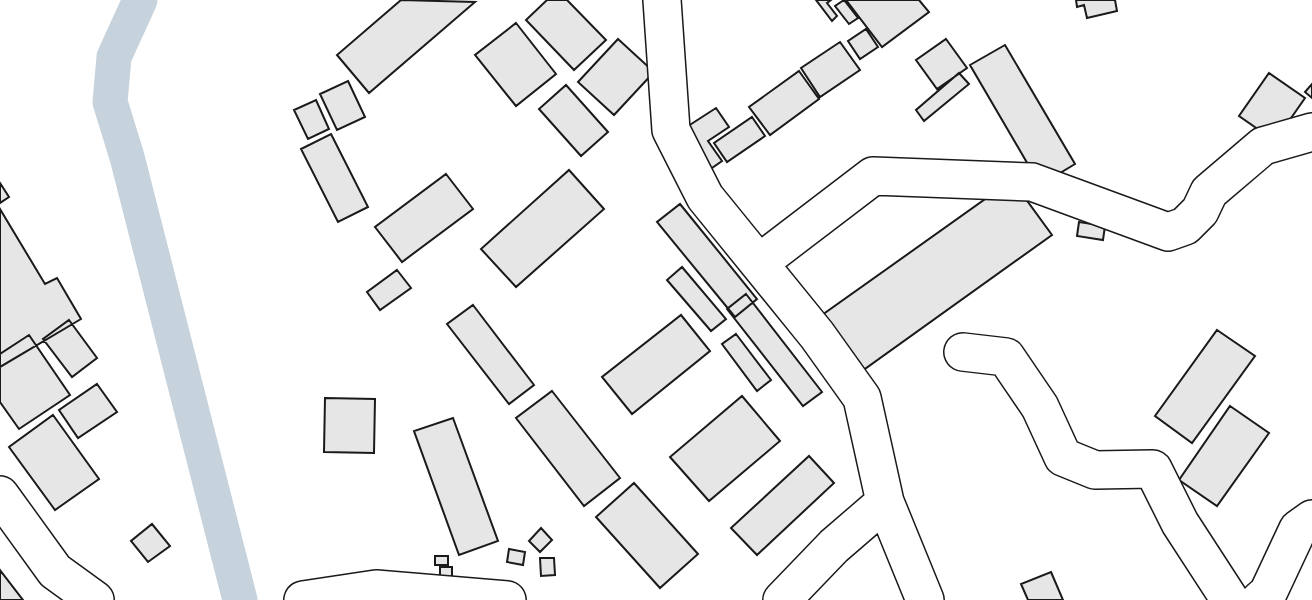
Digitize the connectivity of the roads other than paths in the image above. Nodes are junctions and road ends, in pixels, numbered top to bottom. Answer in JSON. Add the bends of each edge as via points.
{"nodes":[{"id":1,"x":662,"y":0,"type":"edge"},
{"id":2,"x":1312,"y":132,"type":"edge"},
{"id":3,"x":759,"y":263,"type":"junction"},
{"id":4,"x":964,"y":352,"type":"dead end"},
{"id":5,"x":0,"y":495,"type":"edge"},
{"id":6,"x":885,"y":502,"type":"junction"},
{"id":7,"x":1312,"y":519,"type":"edge"},
{"id":8,"x":95,"y":600,"type":"edge"},
{"id":9,"x":303,"y":600,"type":"edge"},
{"id":10,"x":507,"y":600,"type":"edge"},
{"id":11,"x":782,"y":600,"type":"edge"},
{"id":12,"x":925,"y":600,"type":"edge"},
{"id":13,"x":1230,"y":600,"type":"edge"},
{"id":14,"x":1260,"y":600,"type":"edge"}],
"edges":[{"from":1,"to":3,"type":"street","via":[[671,130],[705,197]]},
{"from":2,"to":3,"type":"street","via":[[1263,146],[1209,192],[1200,211],[1185,226],[1168,232],[1032,181],[873,176]]},
{"from":3,"to":6,"type":"street","via":[[862,398]]},
{"from":4,"to":13,"type":"street","via":[[1006,357],[1040,407],[1063,457],[1095,470],[1153,469],[1180,523]]},
{"from":5,"to":8,"type":"street","via":[[55,571]]},
{"from":6,"to":11,"type":"street"},
{"from":6,"to":12,"type":"street"},
{"from":7,"to":14,"type":"street","via":[[1298,529],[1268,593]]},
{"from":9,"to":10,"type":"street","via":[[376,589]]}]}
